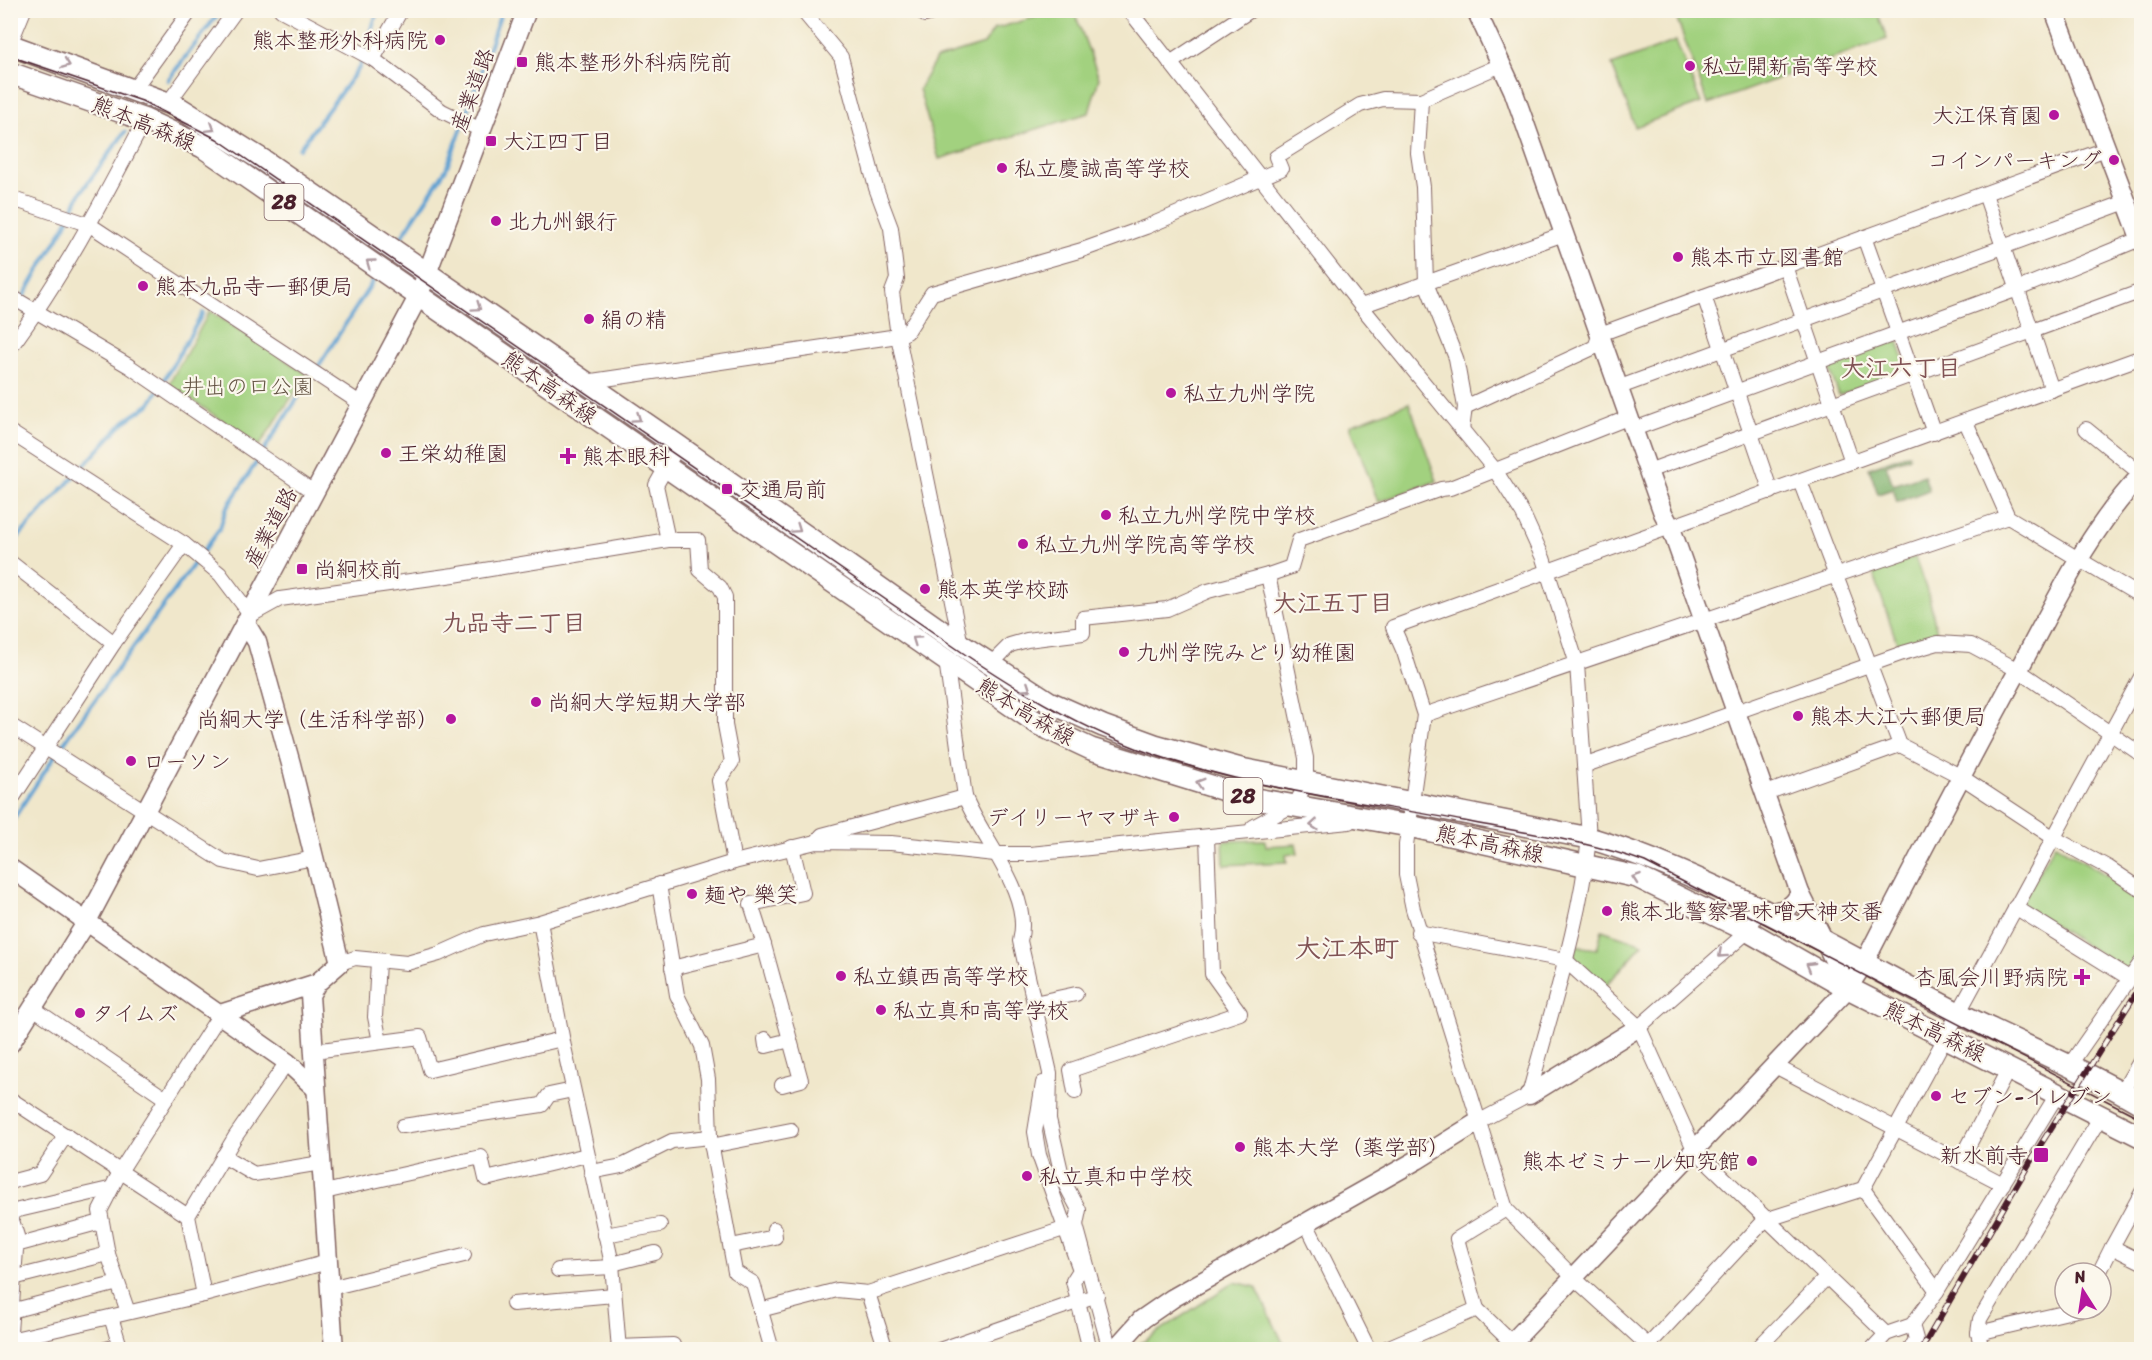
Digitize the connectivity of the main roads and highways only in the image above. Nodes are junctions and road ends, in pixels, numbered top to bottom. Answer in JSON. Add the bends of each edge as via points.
{"nodes":[{"id":1,"x":10,"y":44,"type":"edge"},
{"id":2,"x":10,"y":73,"type":"edge"},
{"id":3,"x":2142,"y":1104,"type":"edge"},
{"id":4,"x":2142,"y":1137,"type":"edge"}],
"edges":[{"from":1,"to":3,"type":"main road","name":"熊本高森線","number":"28","one_way":true,"via":[[153,96],[264,161],[961,645],[1049,702],[1155,745],[1241,769],[1589,838],[1635,852],[1825,942]]},
{"from":4,"to":2,"type":"main road","name":"熊本高森線","number":"28","one_way":true,"via":[[1848,988],[1748,931],[1636,877],[1408,826],[1250,798],[1091,749],[1040,724],[241,171],[203,147],[139,118]]}]}
